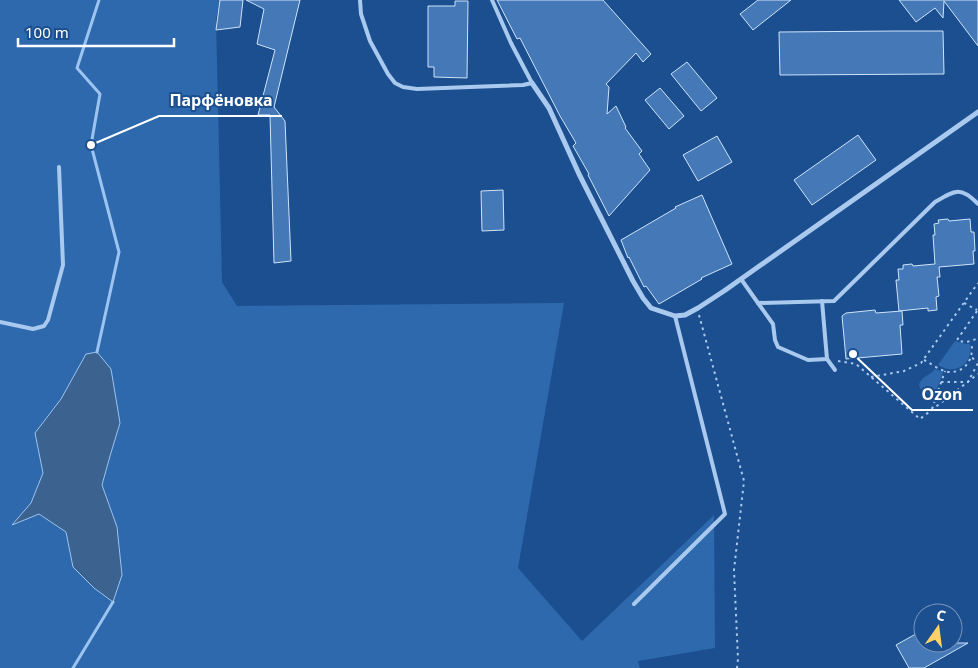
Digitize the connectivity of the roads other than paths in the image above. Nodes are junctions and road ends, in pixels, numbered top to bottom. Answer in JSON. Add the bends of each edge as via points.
{"nodes":[{"id":1,"x":360,"y":0,"type":"edge"},
{"id":2,"x":492,"y":0,"type":"edge"},
{"id":3,"x":532,"y":83,"type":"junction"},
{"id":4,"x":978,"y":112,"type":"edge"},
{"id":5,"x":58,"y":167,"type":"dead end"},
{"id":6,"x":978,"y":204,"type":"edge"},
{"id":7,"x":740,"y":279,"type":"junction"},
{"id":8,"x":822,"y":301,"type":"junction"},
{"id":9,"x":758,"y":303,"type":"junction"},
{"id":10,"x":675,"y":316,"type":"junction"},
{"id":11,"x":0,"y":322,"type":"edge"},
{"id":12,"x":826,"y":359,"type":"junction"},
{"id":13,"x":835,"y":370,"type":"dead end"},
{"id":14,"x":634,"y":604,"type":"dead end"}],
"edges":[{"from":1,"to":3,"type":"lane","via":[[370,41],[395,83],[403,87],[417,90]]},
{"from":2,"to":3,"type":"lane"},
{"from":3,"to":10,"type":"street","via":[[549,108],[643,298],[651,308]]},
{"from":4,"to":7,"type":"street"},
{"from":5,"to":11,"type":"lane","via":[[63,266],[48,320],[44,326],[33,328]]},
{"from":6,"to":8,"type":"lane","via":[[966,193],[957,191],[935,202],[834,301]]},
{"from":7,"to":9,"type":"lane"},
{"from":7,"to":10,"type":"street","via":[[698,308]]},
{"from":8,"to":9,"type":"lane"},
{"from":8,"to":12,"type":"lane"},
{"from":9,"to":12,"type":"lane","via":[[773,324],[778,347],[808,360]]},
{"from":10,"to":14,"type":"lane","via":[[726,514]]},
{"from":12,"to":13,"type":"lane"}]}
